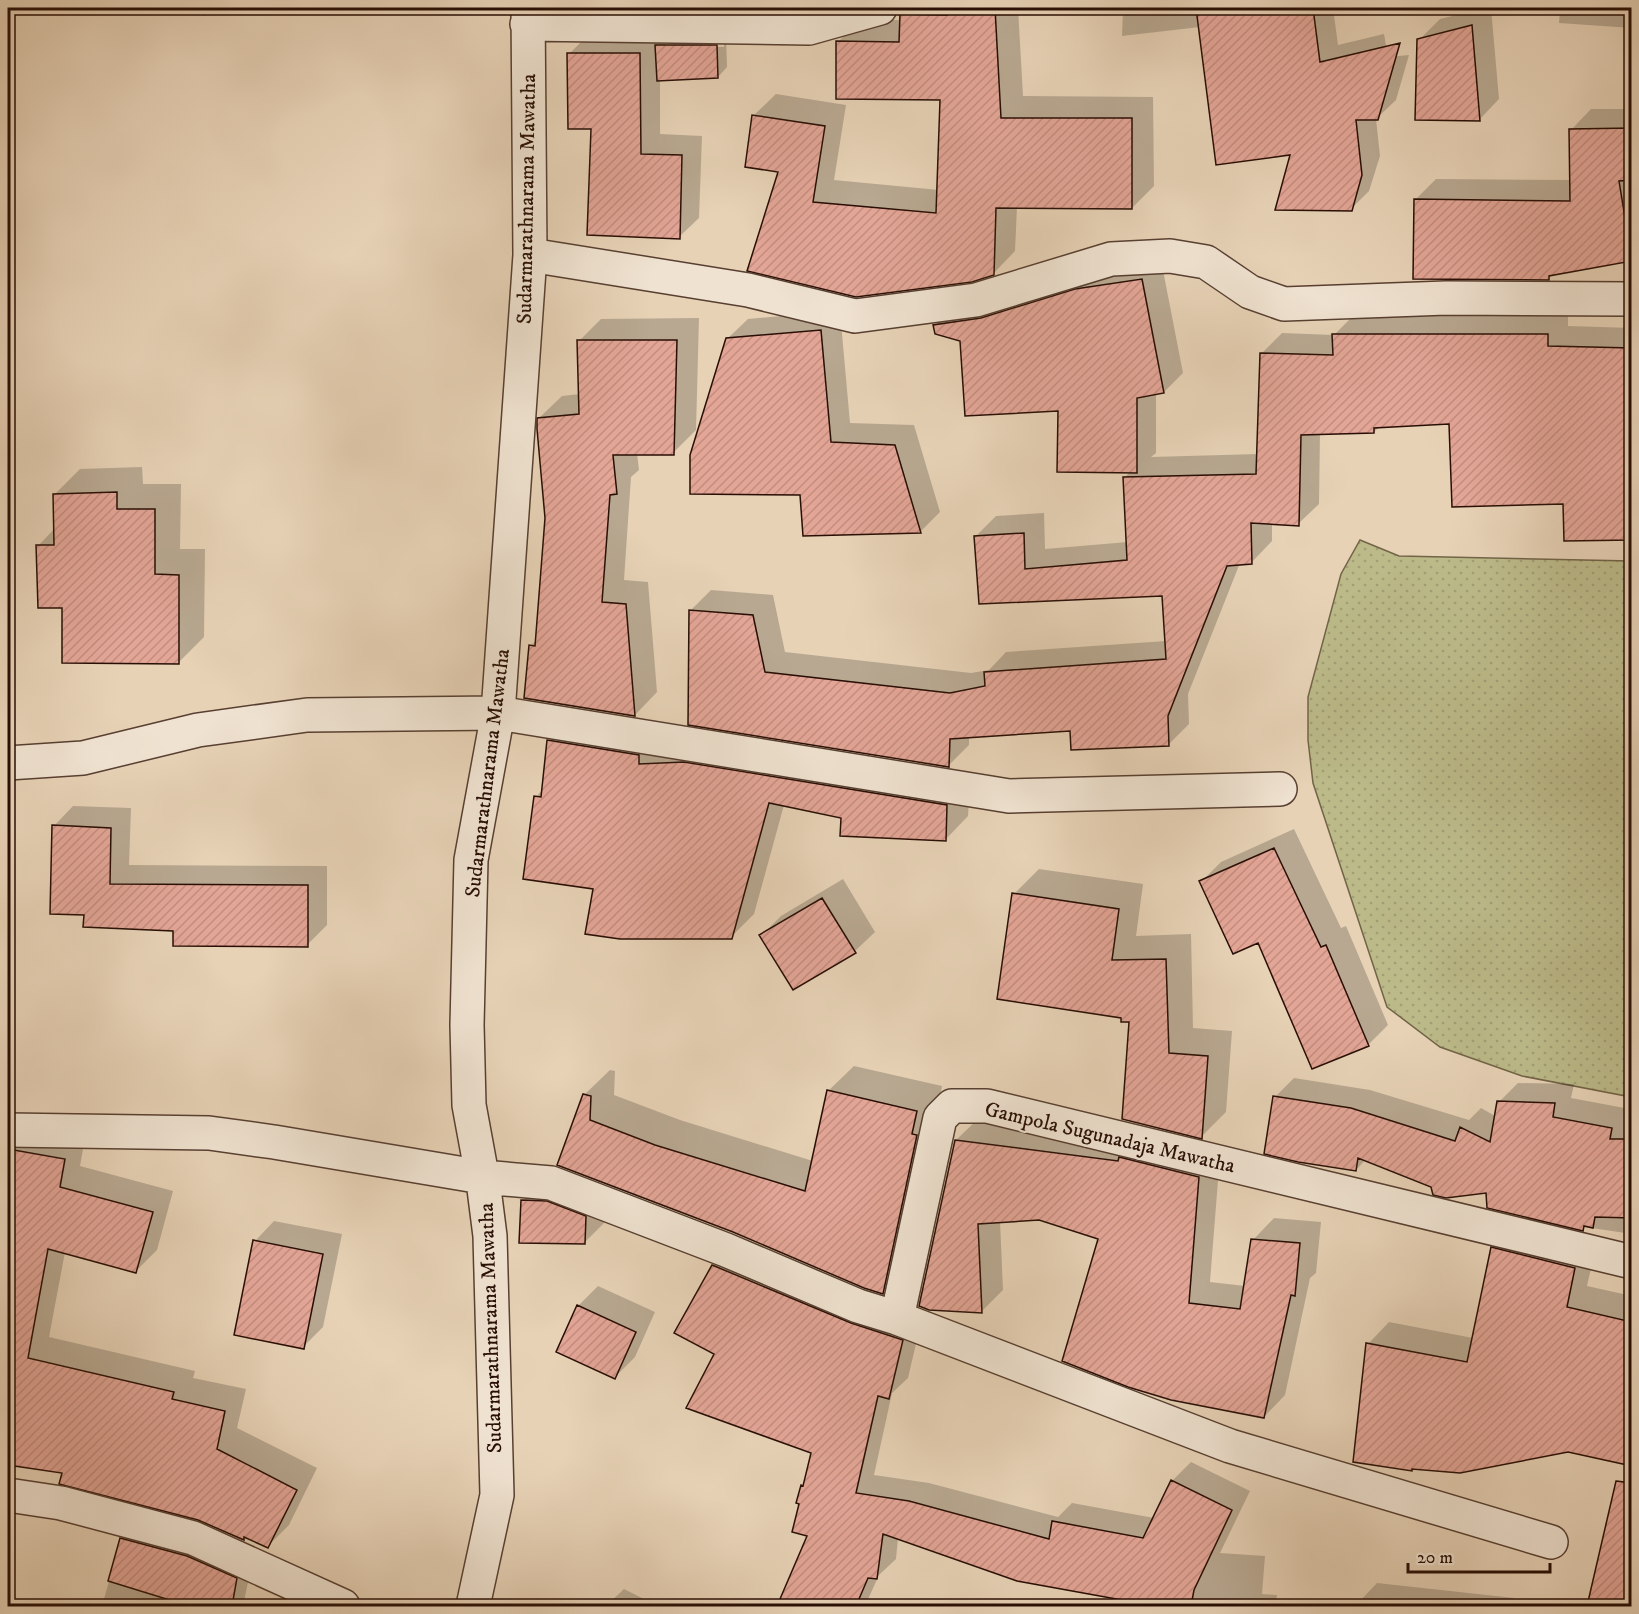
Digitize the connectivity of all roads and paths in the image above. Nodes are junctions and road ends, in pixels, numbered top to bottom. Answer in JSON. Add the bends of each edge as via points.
{"nodes":[{"id":1,"x":880,"y":8,"type":"edge"},
{"id":2,"x":527,"y":16,"type":"edge"},
{"id":3,"x":530,"y":255,"type":"junction"},
{"id":4,"x":1632,"y":299,"type":"edge"},
{"id":5,"x":498,"y":713,"type":"junction"},
{"id":6,"x":8,"y":763,"type":"edge"},
{"id":7,"x":1280,"y":789,"type":"dead end"},
{"id":8,"x":8,"y":1130,"type":"edge"},
{"id":9,"x":482,"y":1177,"type":"junction"},
{"id":10,"x":1632,"y":1262,"type":"edge"},
{"id":11,"x":897,"y":1318,"type":"junction"},
{"id":12,"x":8,"y":1495,"type":"edge"},
{"id":13,"x":1551,"y":1542,"type":"dead end"},
{"id":14,"x":343,"y":1606,"type":"edge"},
{"id":15,"x":473,"y":1606,"type":"edge"}],
"edges":[{"from":1,"to":2,"type":"street","via":[[809,28]]},
{"from":2,"to":3,"type":"street","name":"Sudarmarathnarama Mawatha"},
{"from":3,"to":4,"type":"street","via":[[748,290],[855,316],[976,300],[1111,259],[1170,256],[1206,262],[1250,292],[1284,304],[1446,298]]},
{"from":3,"to":5,"type":"street","name":"Sudarmarathnarama Mawatha"},
{"from":5,"to":6,"type":"street","via":[[308,715],[198,730],[83,758]]},
{"from":5,"to":7,"type":"street","via":[[1009,796]]},
{"from":5,"to":9,"type":"street","name":"Sudarmarathnarama Mawatha","via":[[471,860],[469,1105]]},
{"from":8,"to":9,"type":"street","via":[[209,1134]]},
{"from":9,"to":11,"type":"street","via":[[550,1183]]},
{"from":9,"to":15,"type":"street","name":"Sudarmarathnarama Mawatha","via":[[490,1236],[497,1495]]},
{"from":10,"to":11,"type":"street","name":"Gampola Sugunadaja Mawatha","via":[[987,1106],[952,1106],[940,1118]]},
{"from":11,"to":13,"type":"street","via":[[1230,1446]]},
{"from":12,"to":14,"type":"street","via":[[61,1503],[193,1538]]}]}
